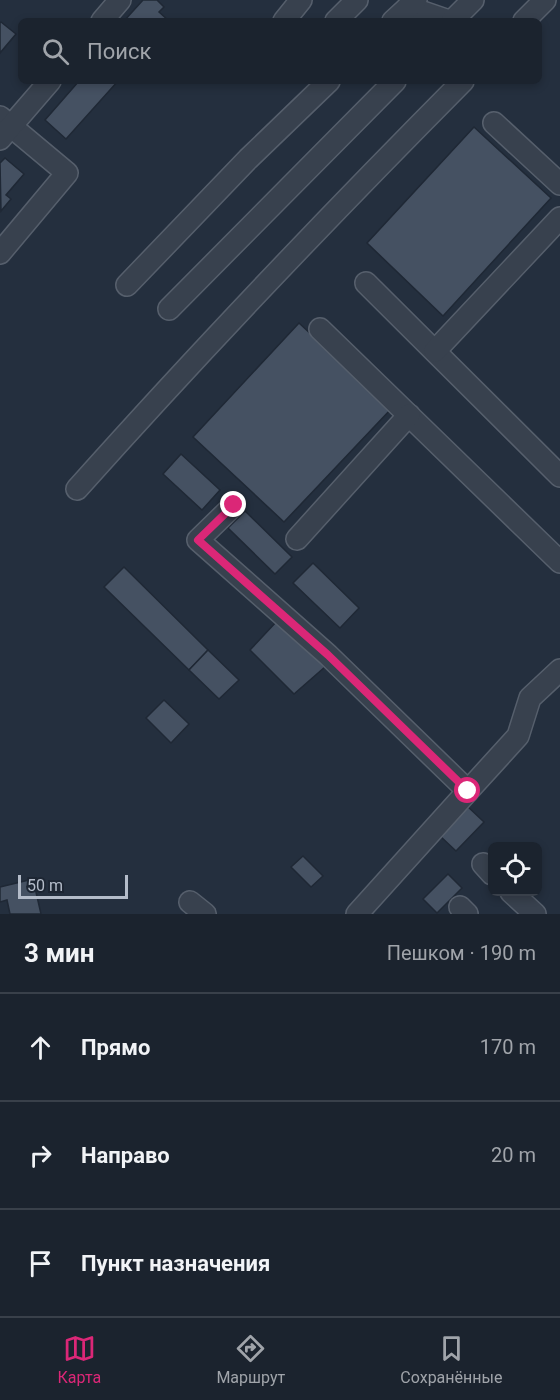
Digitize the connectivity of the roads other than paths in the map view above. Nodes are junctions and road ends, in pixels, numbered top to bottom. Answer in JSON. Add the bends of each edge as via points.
{"nodes":[{"id":1,"x":120,"y":0,"type":"edge"},
{"id":2,"x":301,"y":0,"type":"edge"},
{"id":3,"x":357,"y":0,"type":"edge"},
{"id":4,"x":473,"y":0,"type":"edge"},
{"id":5,"x":545,"y":0,"type":"edge"},
{"id":6,"x":406,"y":9,"type":"edge"},
{"id":7,"x":105,"y":18,"type":"edge"},
{"id":8,"x":286,"y":18,"type":"edge"},
{"id":9,"x":339,"y":18,"type":"edge"},
{"id":10,"x":439,"y":18,"type":"edge"},
{"id":11,"x":453,"y":18,"type":"edge"},
{"id":12,"x":527,"y":18,"type":"edge"},
{"id":13,"x":47,"y":84,"type":"edge"},
{"id":14,"x":326,"y":84,"type":"edge"},
{"id":15,"x":392,"y":84,"type":"edge"},
{"id":16,"x":460,"y":84,"type":"edge"},
{"id":17,"x":494,"y":123,"type":"dead end"},
{"id":18,"x":4,"y":127,"type":"edge"},
{"id":19,"x":560,"y":184,"type":"edge"},
{"id":20,"x":560,"y":218,"type":"edge"},
{"id":21,"x":0,"y":253,"type":"edge"},
{"id":22,"x":366,"y":283,"type":"dead end"},
{"id":23,"x":127,"y":285,"type":"dead end"},
{"id":24,"x":169,"y":309,"type":"dead end"},
{"id":25,"x":320,"y":329,"type":"dead end"},
{"id":26,"x":435,"y":351,"type":"junction"},
{"id":27,"x":409,"y":415,"type":"junction"},
{"id":28,"x":560,"y":476,"type":"edge"},
{"id":29,"x":77,"y":489,"type":"dead end"},
{"id":30,"x":234,"y":505,"type":"dead end"},
{"id":31,"x":297,"y":539,"type":"dead end"},
{"id":32,"x":560,"y":562,"type":"edge"},
{"id":33,"x":560,"y":670,"type":"edge"},
{"id":34,"x":468,"y":791,"type":"junction"},
{"id":35,"x":516,"y":896,"type":"edge"},
{"id":36,"x":357,"y":914,"type":"edge"},
{"id":37,"x":535,"y":914,"type":"edge"}],
"edges":[{"from":1,"to":7,"type":"lane"},
{"from":2,"to":8,"type":"lane"},
{"from":3,"to":9,"type":"lane"},
{"from":4,"to":11,"type":"lane"},
{"from":5,"to":12,"type":"lane"},
{"from":6,"to":10,"type":"lane"},
{"from":13,"to":18,"type":"lane"},
{"from":14,"to":23,"type":"lane"},
{"from":15,"to":24,"type":"lane"},
{"from":16,"to":29,"type":"lane","via":[[200,352]]},
{"from":17,"to":19,"type":"lane"},
{"from":18,"to":21,"type":"lane","via":[[67,173]]},
{"from":20,"to":26,"type":"lane"},
{"from":22,"to":26,"type":"lane"},
{"from":25,"to":27,"type":"lane"},
{"from":26,"to":28,"type":"lane"},
{"from":27,"to":31,"type":"lane"},
{"from":27,"to":32,"type":"lane"},
{"from":30,"to":34,"type":"lane","via":[[198,540],[328,655]]},
{"from":33,"to":34,"type":"lane","via":[[530,698],[518,736]]},
{"from":34,"to":36,"type":"lane"},
{"from":35,"to":37,"type":"lane"}]}
